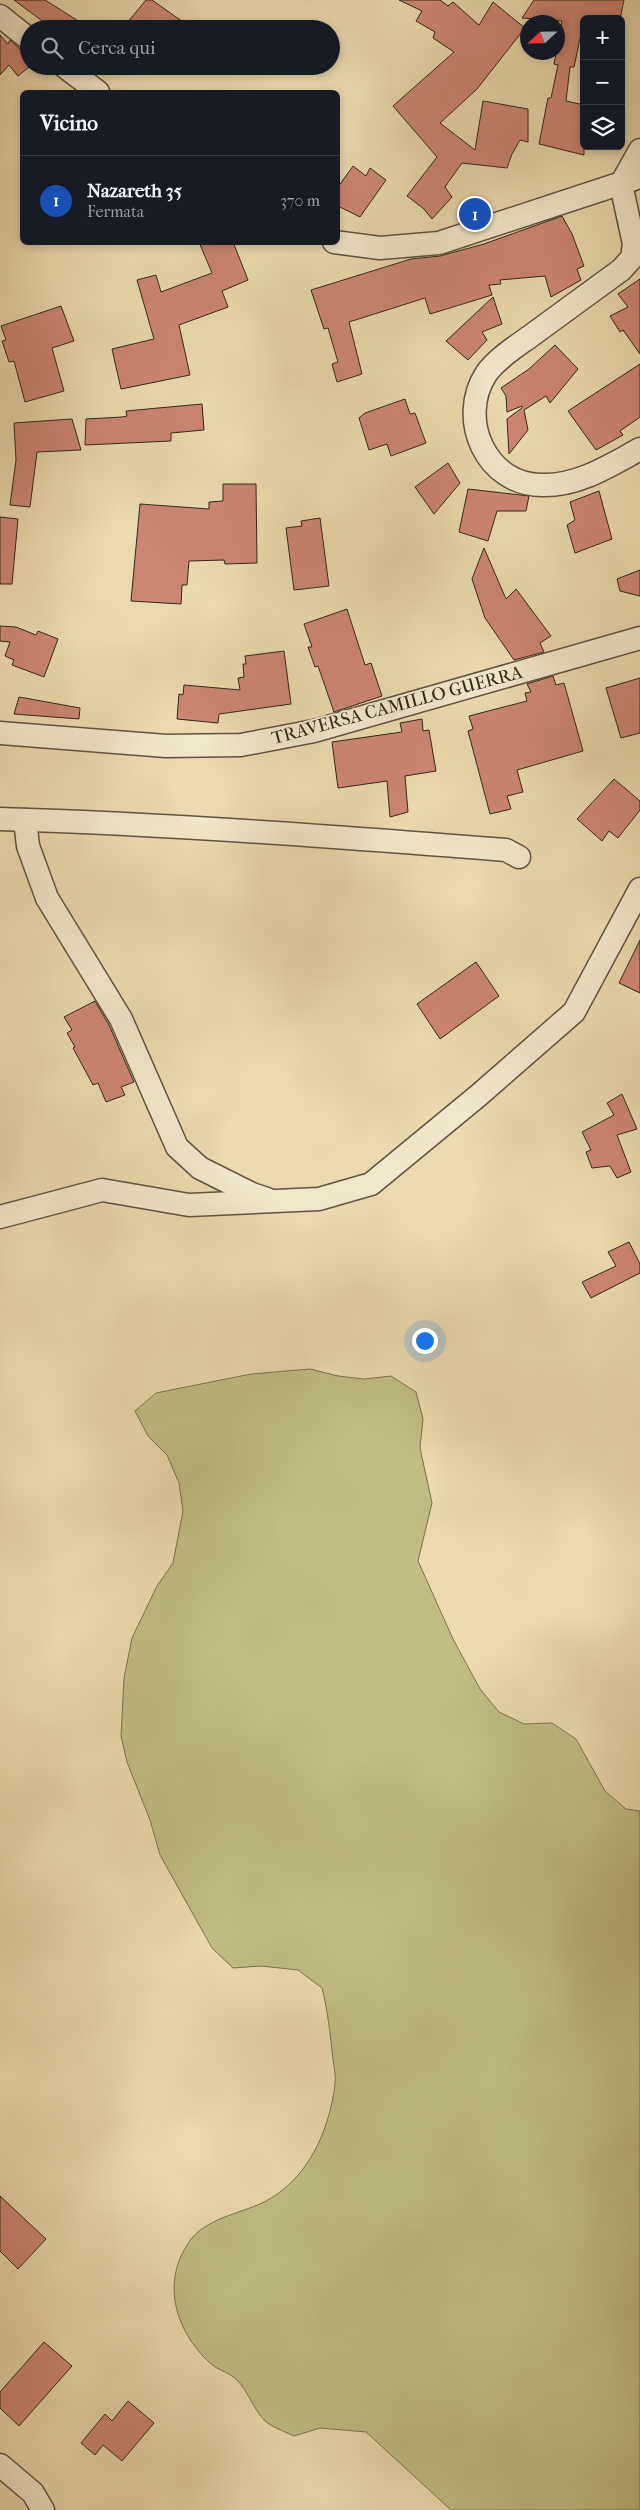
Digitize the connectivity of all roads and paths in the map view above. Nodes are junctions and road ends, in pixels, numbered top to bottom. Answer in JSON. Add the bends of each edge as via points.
{"nodes":[{"id":1,"x":0,"y":16,"type":"edge"},
{"id":2,"x":20,"y":32,"type":"edge"},
{"id":3,"x":76,"y":75,"type":"edge"},
{"id":4,"x":95,"y":90,"type":"edge"},
{"id":5,"x":640,"y":150,"type":"edge"},
{"id":6,"x":630,"y":181,"type":"edge"},
{"id":7,"x":340,"y":243,"type":"edge"},
{"id":8,"x":640,"y":449,"type":"edge"},
{"id":9,"x":640,"y":638,"type":"edge"},
{"id":10,"x":0,"y":733,"type":"edge"},
{"id":11,"x":0,"y":819,"type":"edge"},
{"id":12,"x":25,"y":820,"type":"junction"},
{"id":13,"x":519,"y":857,"type":"dead end"},
{"id":14,"x":640,"y":889,"type":"edge"},
{"id":15,"x":274,"y":1201,"type":"junction"},
{"id":16,"x":0,"y":1217,"type":"edge"},
{"id":17,"x":0,"y":2465,"type":"edge"},
{"id":18,"x":42,"y":2510,"type":"edge"}],
"edges":[{"from":1,"to":2,"type":"street"},
{"from":3,"to":4,"type":"street"},
{"from":5,"to":6,"type":"street"},
{"from":6,"to":7,"type":"street","via":[[439,243],[380,248]]},
{"from":6,"to":8,"type":"street","via":[[632,258],[621,270],[513,349],[486,373],[476,394],[474,429],[496,470],[540,486],[566,483],[600,471]]},
{"from":9,"to":10,"type":"street","name":"TRAVERSA CAMILLO GUERRA","via":[[314,731],[241,745],[166,746]]},
{"from":11,"to":12,"type":"street"},
{"from":12,"to":13,"type":"street","via":[[185,826],[506,850]]},
{"from":12,"to":15,"type":"street","via":[[28,846],[47,898],[121,1020],[177,1147],[200,1168],[252,1194]]},
{"from":14,"to":15,"type":"street","via":[[574,1012],[479,1095],[371,1184],[319,1199]]},
{"from":15,"to":16,"type":"street","via":[[189,1205],[102,1190]]},
{"from":17,"to":18,"type":"street","via":[[33,2493]]}]}
